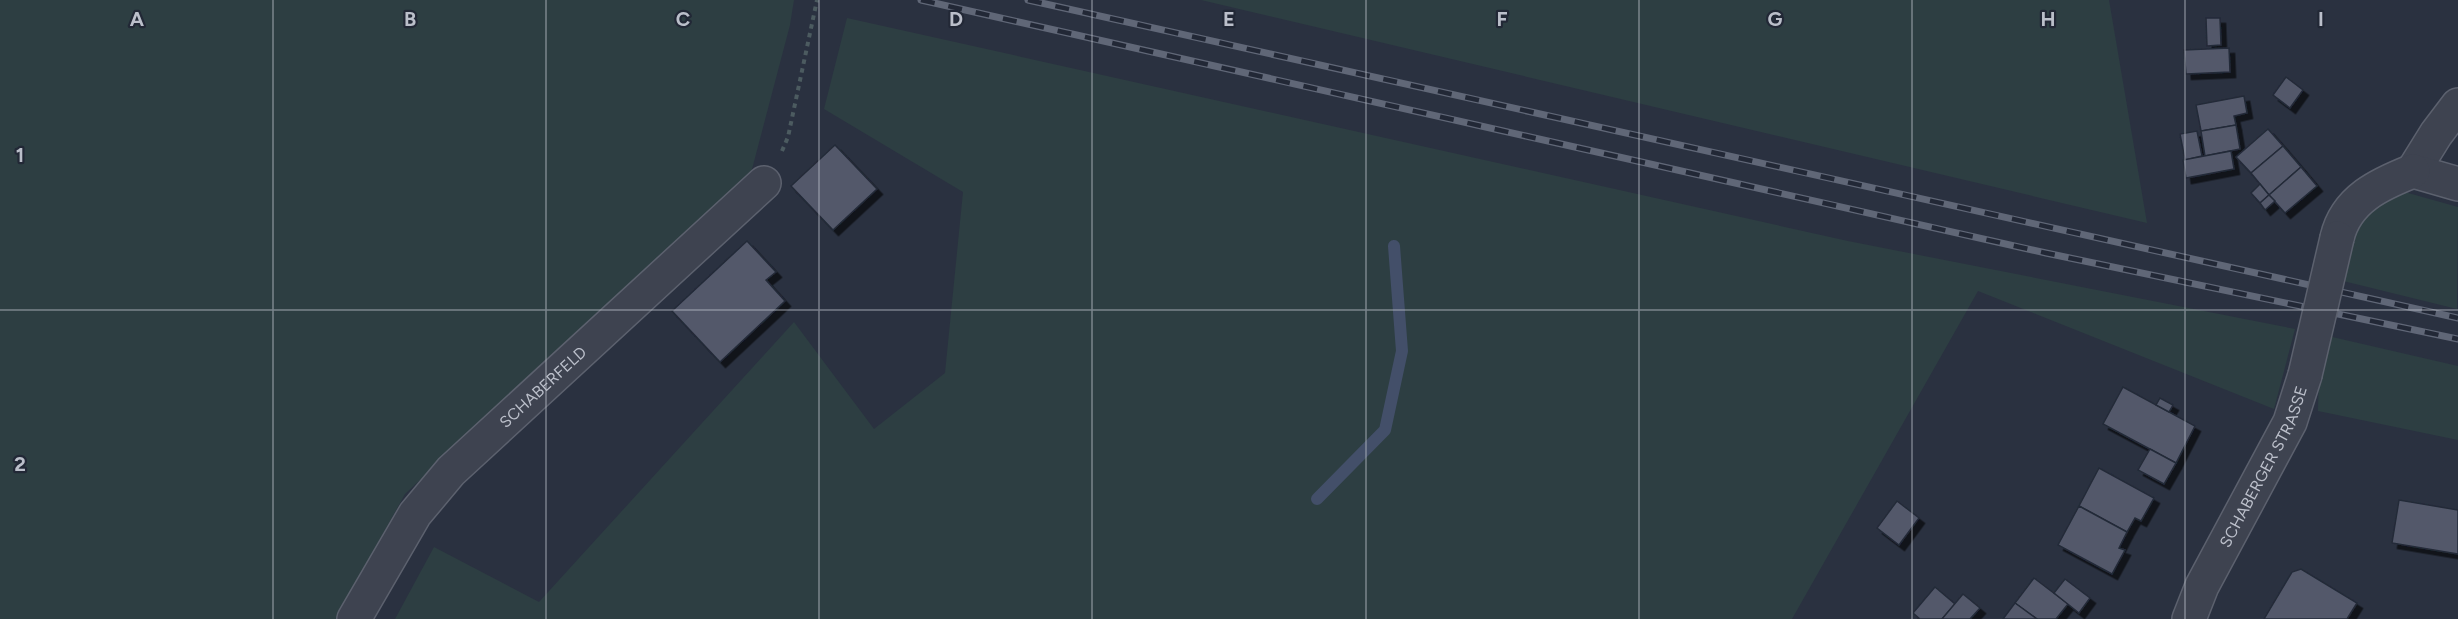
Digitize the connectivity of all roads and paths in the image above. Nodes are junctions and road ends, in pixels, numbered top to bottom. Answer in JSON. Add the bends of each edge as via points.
{"nodes":[{"id":1,"x":817,"y":0,"type":"edge"},
{"id":2,"x":2458,"y":105,"type":"edge"},
{"id":3,"x":2414,"y":171,"type":"junction"},
{"id":4,"x":764,"y":183,"type":"joint"},
{"id":5,"x":2458,"y":184,"type":"edge"},
{"id":6,"x":354,"y":619,"type":"edge"},
{"id":7,"x":2189,"y":619,"type":"edge"}],
"edges":[{"from":1,"to":4,"type":"path","via":[[788,137]]},
{"from":2,"to":3,"type":"street"},
{"from":3,"to":5,"type":"street"},
{"from":3,"to":7,"type":"street","name":"SCHABERGER STRASSE","bridge":true,"via":[[2379,184],[2354,203],[2339,227],[2305,375],[2290,422],[2202,586]]},
{"from":4,"to":6,"type":"street","name":"SCHABERFELD","via":[[451,471],[415,514]]}]}
